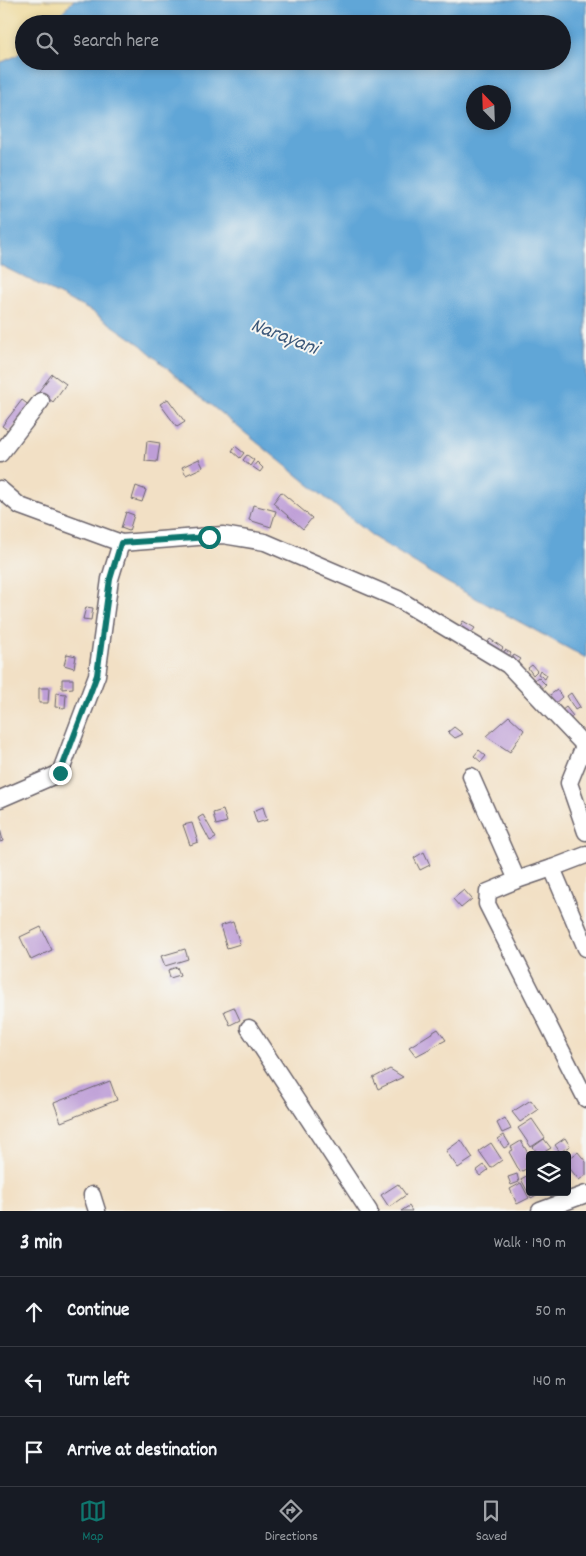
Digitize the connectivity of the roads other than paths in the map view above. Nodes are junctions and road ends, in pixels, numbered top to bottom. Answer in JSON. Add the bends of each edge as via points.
{"nodes":[{"id":1,"x":41,"y":401,"type":"dead end"},
{"id":2,"x":0,"y":454,"type":"edge"},
{"id":3,"x":0,"y":488,"type":"edge"},
{"id":4,"x":121,"y":543,"type":"junction"},
{"id":5,"x":585,"y":746,"type":"edge"},
{"id":6,"x":471,"y":776,"type":"dead end"},
{"id":7,"x":0,"y":799,"type":"edge"},
{"id":8,"x":586,"y":832,"type":"edge"},
{"id":9,"x":586,"y":855,"type":"edge"},
{"id":10,"x":552,"y":868,"type":"junction"},
{"id":11,"x":517,"y":880,"type":"junction"},
{"id":12,"x":586,"y":948,"type":"edge"},
{"id":13,"x":249,"y":1028,"type":"dead end"},
{"id":14,"x":586,"y":1099,"type":"edge"},
{"id":15,"x":586,"y":1194,"type":"edge"},
{"id":16,"x":92,"y":1195,"type":"dead end"},
{"id":17,"x":97,"y":1211,"type":"edge"},
{"id":18,"x":369,"y":1211,"type":"edge"},
{"id":19,"x":540,"y":1211,"type":"edge"}],
"edges":[{"from":1,"to":2,"type":"street"},
{"from":3,"to":4,"type":"street","via":[[20,506]]},
{"from":4,"to":5,"type":"street","via":[[223,535],[265,542],[398,599],[508,665]]},
{"from":4,"to":7,"type":"street","via":[[110,579],[97,675],[60,773]]},
{"from":5,"to":8,"type":"street","via":[[569,783]]},
{"from":6,"to":11,"type":"street"},
{"from":9,"to":10,"type":"street"},
{"from":10,"to":11,"type":"street"},
{"from":10,"to":12,"type":"street"},
{"from":11,"to":14,"type":"street","via":[[488,892],[487,904]]},
{"from":13,"to":18,"type":"street"},
{"from":15,"to":19,"type":"street"},
{"from":16,"to":17,"type":"street"}]}
